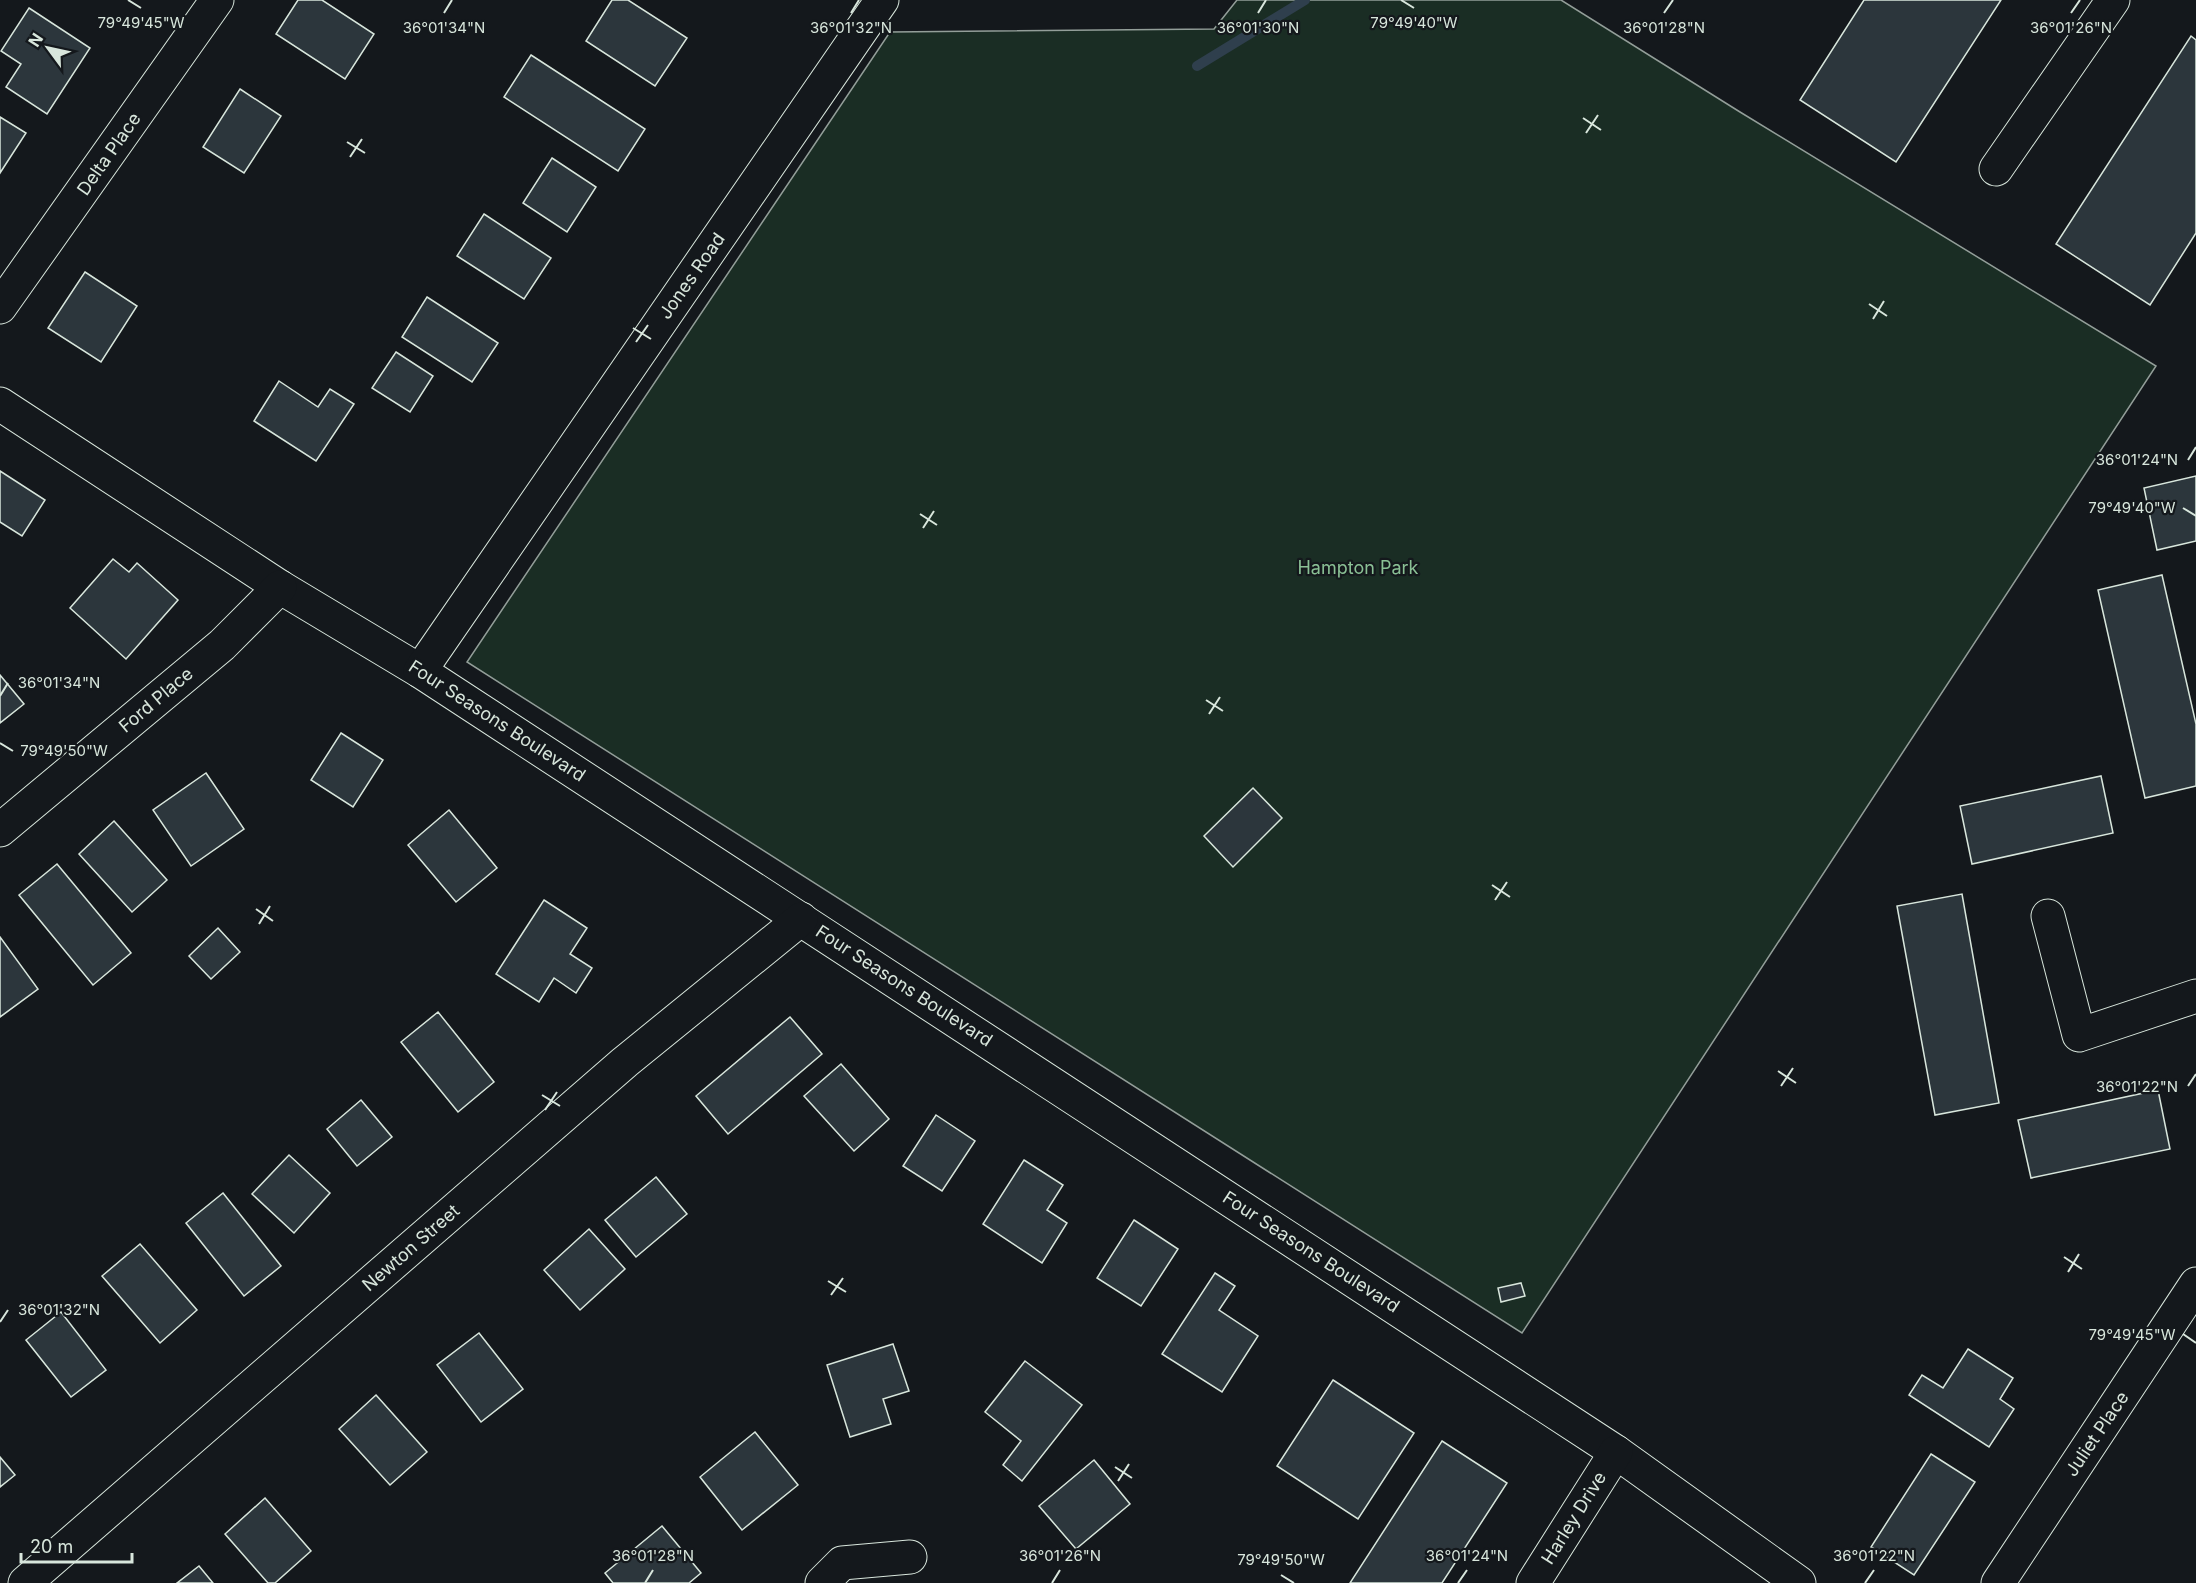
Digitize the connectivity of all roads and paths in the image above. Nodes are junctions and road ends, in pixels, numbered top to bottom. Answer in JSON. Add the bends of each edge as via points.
{"nodes":[{"id":1,"x":217,"y":0,"type":"edge"},
{"id":2,"x":882,"y":0,"type":"edge"},
{"id":3,"x":2113,"y":0,"type":"edge"},
{"id":4,"x":1996,"y":169,"type":"dead end"},
{"id":5,"x":0,"y":307,"type":"edge"},
{"id":6,"x":0,"y":404,"type":"edge"},
{"id":7,"x":280,"y":587,"type":"junction"},
{"id":8,"x":420,"y":671,"type":"junction"},
{"id":9,"x":0,"y":830,"type":"edge"},
{"id":10,"x":2048,"y":916,"type":"dead end"},
{"id":11,"x":801,"y":919,"type":"junction"},
{"id":12,"x":2196,"y":996,"type":"edge"},
{"id":13,"x":2196,"y":1284,"type":"edge"},
{"id":14,"x":1616,"y":1452,"type":"junction"},
{"id":15,"x":910,"y":1557,"type":"dead end"},
{"id":16,"x":25,"y":1583,"type":"edge"},
{"id":17,"x":822,"y":1583,"type":"edge"},
{"id":18,"x":1533,"y":1583,"type":"edge"},
{"id":19,"x":1799,"y":1583,"type":"edge"},
{"id":20,"x":1998,"y":1583,"type":"edge"}],
"edges":[{"from":1,"to":5,"type":"street","name":"Delta Place"},
{"from":2,"to":8,"type":"street","name":"Jones Road"},
{"from":3,"to":4,"type":"street"},
{"from":6,"to":7,"type":"street","name":"Four Seasons Boulevard"},
{"from":7,"to":8,"type":"street","name":"Four Seasons Boulevard"},
{"from":7,"to":9,"type":"street","name":"Ford Place","via":[[222,645]]},
{"from":8,"to":11,"type":"street","name":"Four Seasons Boulevard"},
{"from":10,"to":12,"type":"street","via":[[2079,1035]]},
{"from":11,"to":14,"type":"street","name":"Four Seasons Boulevard"},
{"from":11,"to":16,"type":"street","name":"Newton Street","via":[[625,1062]]},
{"from":13,"to":20,"type":"street","name":"Juliet Place"},
{"from":14,"to":18,"type":"street","name":"Harley Drive"},
{"from":14,"to":19,"type":"street","name":"Four Seasons Boulevard"},
{"from":15,"to":17,"type":"street","via":[[842,1563]]}]}
